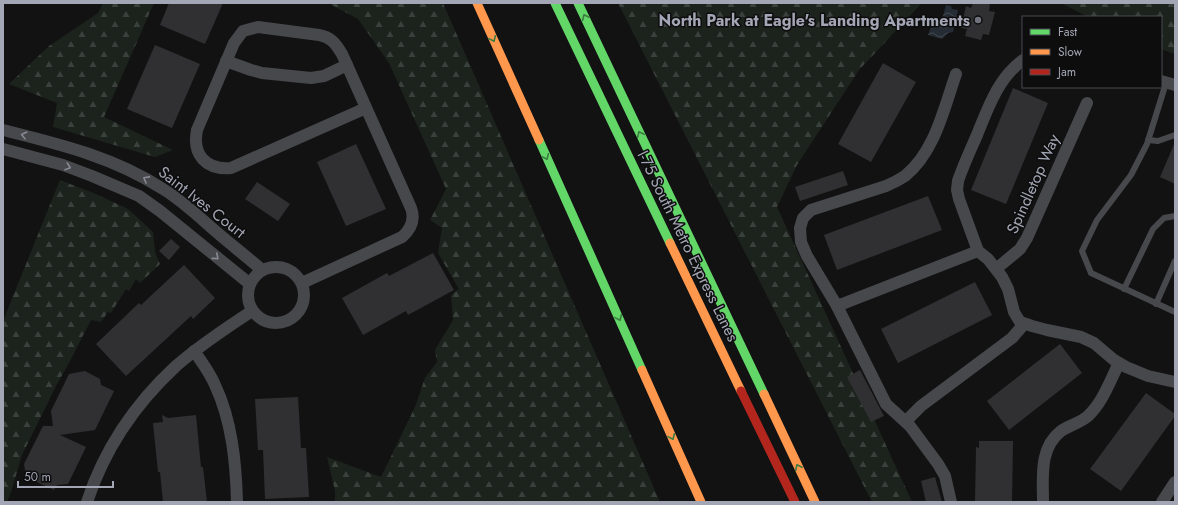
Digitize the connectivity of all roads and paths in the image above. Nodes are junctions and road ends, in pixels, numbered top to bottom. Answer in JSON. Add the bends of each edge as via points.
{"nodes":[{"id":1,"x":477,"y":3,"type":"edge"},
{"id":2,"x":555,"y":3,"type":"edge"},
{"id":3,"x":578,"y":3,"type":"edge"},
{"id":4,"x":226,"y":61,"type":"junction"},
{"id":5,"x":1022,"y":61,"type":"edge"},
{"id":6,"x":347,"y":65,"type":"junction"},
{"id":7,"x":956,"y":74,"type":"dead end"},
{"id":8,"x":1167,"y":83,"type":"edge"},
{"id":9,"x":1087,"y":103,"type":"dead end"},
{"id":10,"x":366,"y":108,"type":"junction"},
{"id":11,"x":3,"y":130,"type":"edge"},
{"id":12,"x":1175,"y":135,"type":"edge"},
{"id":13,"x":1148,"y":140,"type":"junction"},
{"id":14,"x":3,"y":149,"type":"edge"},
{"id":15,"x":99,"y":157,"type":"junction"},
{"id":16,"x":92,"y":176,"type":"junction"},
{"id":17,"x":1175,"y":216,"type":"edge"},
{"id":18,"x":200,"y":218,"type":"junction"},
{"id":19,"x":186,"y":232,"type":"junction"},
{"id":20,"x":978,"y":251,"type":"junction"},
{"id":21,"x":1175,"y":261,"type":"edge"},
{"id":22,"x":996,"y":269,"type":"junction"},
{"id":23,"x":262,"y":270,"type":"junction"},
{"id":24,"x":302,"y":283,"type":"junction"},
{"id":25,"x":250,"y":284,"type":"junction"},
{"id":26,"x":1124,"y":289,"type":"junction"},
{"id":27,"x":1156,"y":304,"type":"junction"},
{"id":28,"x":837,"y":306,"type":"junction"},
{"id":29,"x":252,"y":311,"type":"junction"},
{"id":30,"x":1175,"y":312,"type":"edge"},
{"id":31,"x":1024,"y":324,"type":"junction"},
{"id":32,"x":194,"y":352,"type":"junction"},
{"id":33,"x":1119,"y":363,"type":"junction"},
{"id":34,"x":1175,"y":382,"type":"edge"},
{"id":35,"x":906,"y":421,"type":"junction"},
{"id":36,"x":1175,"y":482,"type":"edge"},
{"id":37,"x":87,"y":502,"type":"edge"},
{"id":38,"x":237,"y":502,"type":"edge"},
{"id":39,"x":702,"y":502,"type":"edge"},
{"id":40,"x":795,"y":502,"type":"edge"},
{"id":41,"x":815,"y":502,"type":"edge"},
{"id":42,"x":950,"y":502,"type":"edge"},
{"id":43,"x":1043,"y":502,"type":"edge"},
{"id":44,"x":1162,"y":502,"type":"edge"}],
"edges":[{"from":1,"to":39,"type":"highway","one_way":true},
{"from":2,"to":40,"type":"highway","name":"I-75 South Metro Express Lanes"},
{"from":41,"to":3,"type":"highway","one_way":true},
{"from":4,"to":6,"type":"street","via":[[256,72],[311,78],[324,76]]},
{"from":4,"to":6,"type":"street","name":"Saint Ives Court","via":[[240,34],[249,28],[258,27],[324,36],[336,44]]},
{"from":4,"to":10,"type":"street","name":"Saint Ives Court","via":[[196,135],[196,147],[202,158],[217,168],[237,166]]},
{"from":5,"to":20,"type":"street","via":[[1014,66],[1002,82],[958,181],[959,199]]},
{"from":6,"to":10,"type":"street","name":"Saint Ives Court"},
{"from":7,"to":28,"type":"street","via":[[932,140],[913,169],[886,186],[811,210],[803,218],[800,228],[803,248]]},
{"from":8,"to":13,"type":"lane"},
{"from":9,"to":22,"type":"street","name":"Spindletop Way","via":[[1027,238],[1020,249]]},
{"from":10,"to":24,"type":"street","name":"Saint Ives Court","via":[[411,208],[411,225],[402,236]]},
{"from":15,"to":11,"type":"street","name":"Saint Ives Court","one_way":true},
{"from":12,"to":13,"type":"lane"},
{"from":13,"to":26,"type":"lane","via":[[1131,175],[1096,220],[1082,251],[1092,274]]},
{"from":14,"to":16,"type":"street","name":"Saint Ives Court","one_way":true,"via":[[63,165]]},
{"from":15,"to":16,"type":"street"},
{"from":18,"to":15,"type":"street","name":"Saint Ives Court","one_way":true,"via":[[164,189]]},
{"from":16,"to":19,"type":"street","name":"Saint Ives Court","via":[[139,196]]},
{"from":17,"to":26,"type":"lane","via":[[1164,218],[1153,229]]},
{"from":18,"to":19,"type":"street"},
{"from":18,"to":23,"type":"street","name":"Saint Ives Court"},
{"from":19,"to":25,"type":"street","name":"Saint Ives Court","one_way":true},
{"from":20,"to":22,"type":"street"},
{"from":20,"to":28,"type":"street"},
{"from":21,"to":27,"type":"lane"},
{"from":22,"to":31,"type":"street","via":[[1006,283],[1014,312]]},
{"from":23,"to":24,"type":"street","via":[[284,268],[294,273]]},
{"from":23,"to":25,"type":"street"},
{"from":24,"to":29,"type":"street","via":[[303,303],[298,313],[290,320],[270,323],[260,319]]},
{"from":25,"to":29,"type":"street","via":[[247,298]]},
{"from":26,"to":27,"type":"lane"},
{"from":27,"to":30,"type":"lane"},
{"from":28,"to":35,"type":"street","via":[[886,404]]},
{"from":29,"to":32,"type":"street"},
{"from":31,"to":33,"type":"street","via":[[1088,340]]},
{"from":31,"to":35,"type":"street","via":[[1012,338],[921,406]]},
{"from":32,"to":37,"type":"street","via":[[158,384],[125,425],[104,460]]},
{"from":32,"to":38,"type":"street","via":[[207,370],[222,402],[231,440]]},
{"from":33,"to":34,"type":"street","via":[[1148,376]]},
{"from":33,"to":43,"type":"street","via":[[1094,409],[1082,420],[1059,433],[1046,451],[1043,466]]},
{"from":35,"to":42,"type":"street","via":[[942,470]]},
{"from":36,"to":44,"type":"street"}]}
